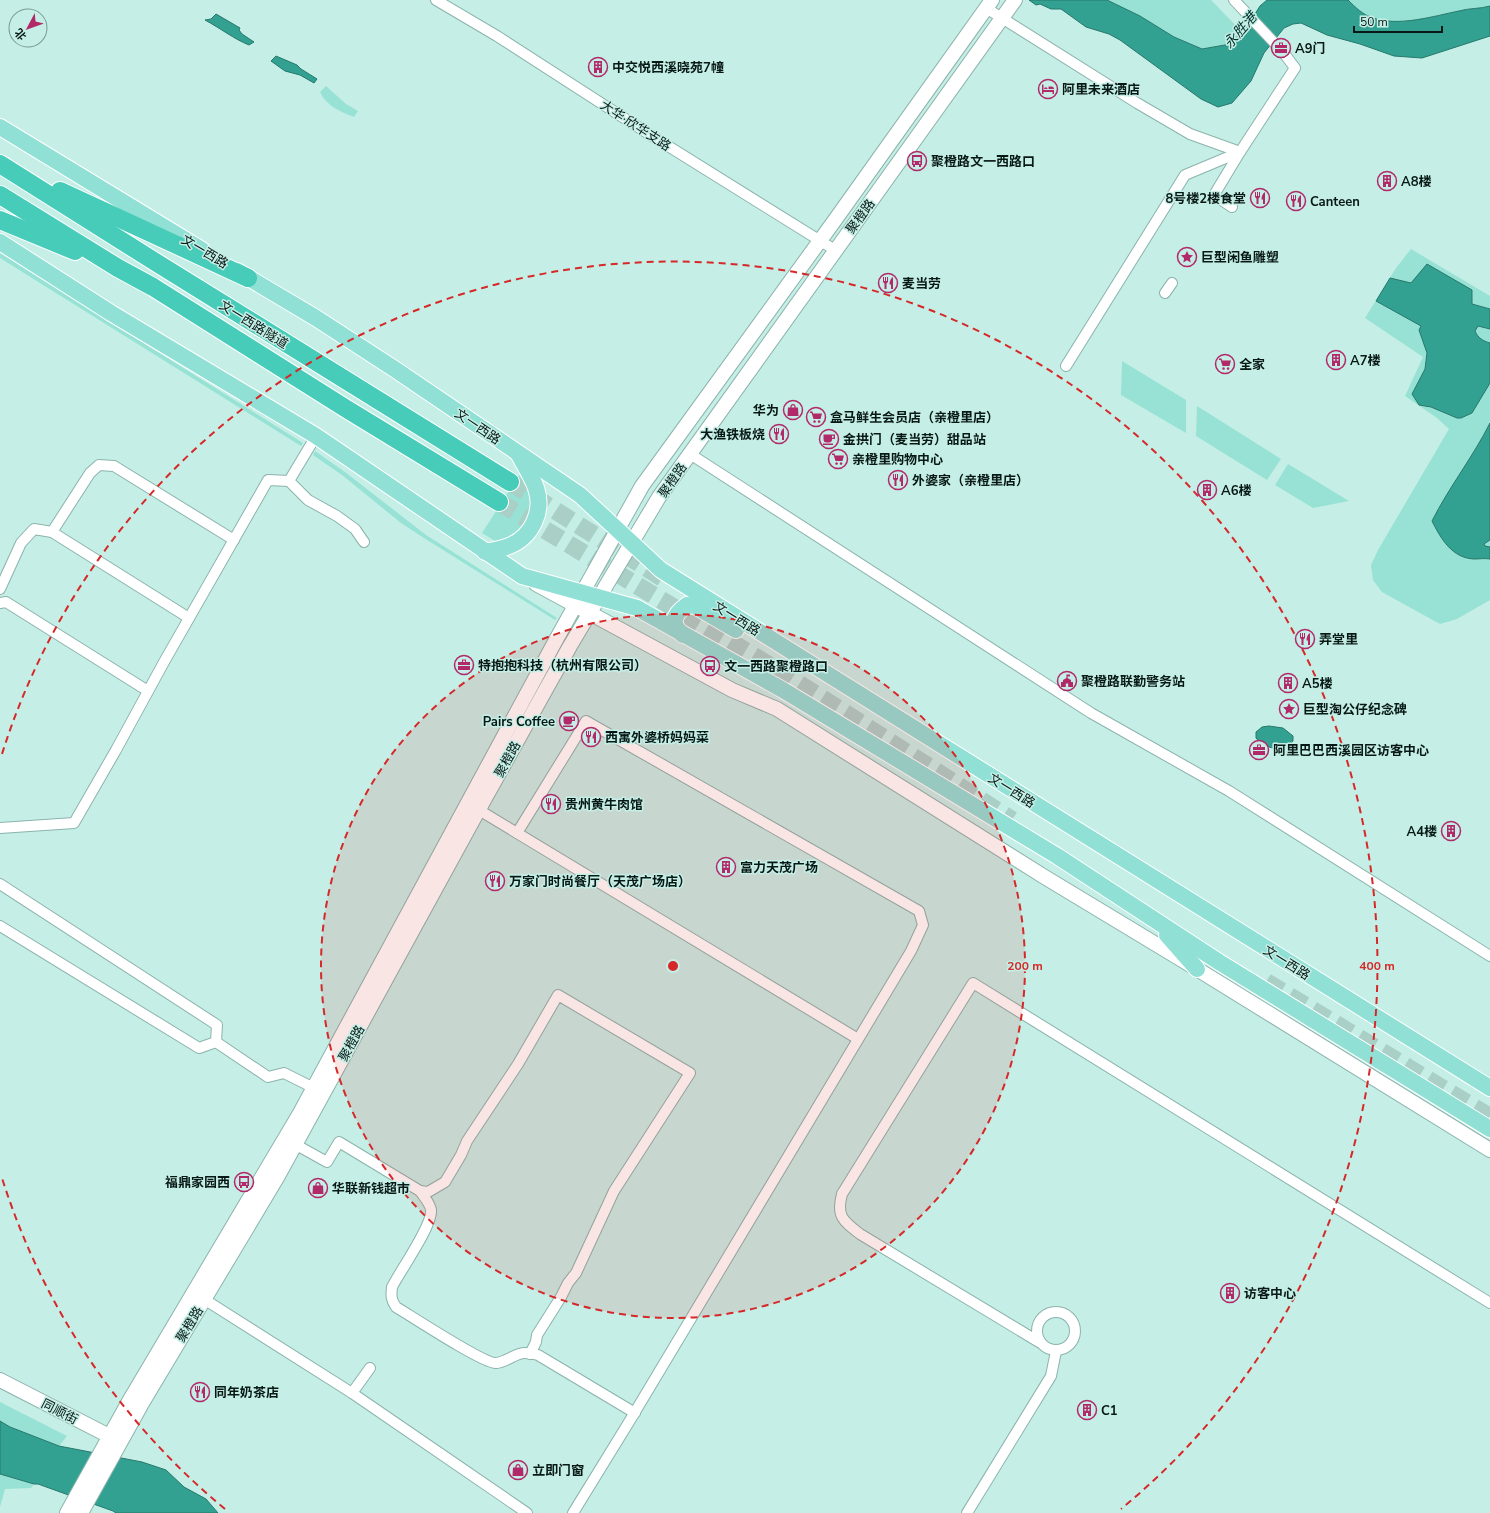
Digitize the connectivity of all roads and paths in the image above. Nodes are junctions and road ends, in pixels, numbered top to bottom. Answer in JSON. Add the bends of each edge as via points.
{"nodes":[{"id":1,"x":436,"y":0,"type":"edge"},
{"id":2,"x":1015,"y":0,"type":"edge"},
{"id":3,"x":1234,"y":0,"type":"edge"},
{"id":4,"x":989,"y":4,"type":"edge"},
{"id":5,"x":1002,"y":18,"type":"junction"},
{"id":6,"x":0,"y":127,"type":"edge"},
{"id":7,"x":1240,"y":152,"type":"junction"},
{"id":8,"x":0,"y":164,"type":"edge"},
{"id":9,"x":0,"y":195,"type":"edge"},
{"id":10,"x":1232,"y":207,"type":"dead end"},
{"id":11,"x":0,"y":220,"type":"edge"},
{"id":12,"x":820,"y":241,"type":"junction"},
{"id":13,"x":0,"y":242,"type":"edge"},
{"id":14,"x":835,"y":250,"type":"junction"},
{"id":15,"x":118,"y":268,"type":"junction"},
{"id":16,"x":248,"y":278,"type":"junction"},
{"id":17,"x":1172,"y":283,"type":"dead end"},
{"id":18,"x":1165,"y":293,"type":"dead end"},
{"id":19,"x":1066,"y":366,"type":"dead end"},
{"id":20,"x":316,"y":436,"type":"junction"},
{"id":21,"x":519,"y":453,"type":"junction"},
{"id":22,"x":690,"y":454,"type":"junction"},
{"id":23,"x":289,"y":481,"type":"junction"},
{"id":24,"x":510,"y":482,"type":"tunnel mouth"},
{"id":25,"x":499,"y":502,"type":"tunnel mouth"},
{"id":26,"x":617,"y":530,"type":"junction"},
{"id":27,"x":52,"y":532,"type":"junction"},
{"id":28,"x":234,"y":540,"type":"junction"},
{"id":29,"x":364,"y":542,"type":"dead end"},
{"id":30,"x":632,"y":543,"type":"junction"},
{"id":31,"x":485,"y":552,"type":"junction"},
{"id":32,"x":0,"y":589,"type":"edge"},
{"id":33,"x":599,"y":598,"type":"junction"},
{"id":34,"x":578,"y":599,"type":"junction"},
{"id":35,"x":0,"y":603,"type":"edge"},
{"id":36,"x":590,"y":613,"type":"junction"},
{"id":37,"x":189,"y":618,"type":"junction"},
{"id":38,"x":683,"y":636,"type":"junction"},
{"id":39,"x":810,"y":663,"type":"junction"},
{"id":40,"x":148,"y":691,"type":"junction"},
{"id":41,"x":473,"y":807,"type":"junction"},
{"id":42,"x":0,"y":828,"type":"edge"},
{"id":43,"x":517,"y":833,"type":"junction"},
{"id":44,"x":0,"y":884,"type":"edge"},
{"id":45,"x":1154,"y":920,"type":"junction"},
{"id":46,"x":0,"y":926,"type":"edge"},
{"id":47,"x":1490,"y":956,"type":"edge"},
{"id":48,"x":1197,"y":969,"type":"junction"},
{"id":49,"x":858,"y":1039,"type":"junction"},
{"id":50,"x":216,"y":1042,"type":"junction"},
{"id":51,"x":1490,"y":1088,"type":"edge"},
{"id":52,"x":318,"y":1090,"type":"junction"},
{"id":53,"x":1490,"y":1130,"type":"edge"},
{"id":54,"x":290,"y":1142,"type":"junction"},
{"id":55,"x":1490,"y":1150,"type":"edge"},
{"id":56,"x":420,"y":1191,"type":"junction"},
{"id":57,"x":199,"y":1296,"type":"junction"},
{"id":58,"x":1490,"y":1303,"type":"edge"},
{"id":59,"x":1039,"y":1342,"type":"junction"},
{"id":60,"x":1056,"y":1351,"type":"junction"},
{"id":61,"x":530,"y":1354,"type":"junction"},
{"id":62,"x":370,"y":1368,"type":"dead end"},
{"id":63,"x":0,"y":1380,"type":"edge"},
{"id":64,"x":352,"y":1393,"type":"junction"},
{"id":65,"x":635,"y":1413,"type":"junction"},
{"id":66,"x":115,"y":1439,"type":"junction"},
{"id":67,"x":67,"y":1513,"type":"edge"},
{"id":68,"x":81,"y":1513,"type":"edge"},
{"id":69,"x":528,"y":1513,"type":"edge"},
{"id":70,"x":573,"y":1513,"type":"edge"},
{"id":71,"x":966,"y":1513,"type":"edge"}],
"edges":[{"from":1,"to":12,"type":"street","name":"大华·欣华支路"},
{"from":2,"to":5,"type":"street","name":"聚橙路"},
{"from":3,"to":7,"type":"street","via":[[1295,68]]},
{"from":4,"to":5,"type":"street"},
{"from":4,"to":12,"type":"street","name":"聚橙路"},
{"from":5,"to":7,"type":"street","via":[[1190,134]]},
{"from":5,"to":14,"type":"street","name":"聚橙路"},
{"from":6,"to":16,"type":"main road","name":"文一西路"},
{"from":7,"to":10,"type":"street","via":[[1214,195]]},
{"from":7,"to":19,"type":"street","via":[[1185,175]]},
{"from":8,"to":16,"type":"highway"},
{"from":8,"to":24,"type":"highway","name":"文一西路隧道"},
{"from":9,"to":15,"type":"highway","name":"文一西路隧道"},
{"from":11,"to":15,"type":"highway"},
{"from":12,"to":14,"type":"street","name":"大华·欣华支路"},
{"from":12,"to":26,"type":"street","name":"聚橙路","via":[[642,486]]},
{"from":13,"to":20,"type":"main road","via":[[117,317]]},
{"from":14,"to":22,"type":"street","name":"聚橙路"},
{"from":15,"to":25,"type":"highway","name":"文一西路隧道","via":[[153,287]]},
{"from":16,"to":21,"type":"main road","name":"文一西路","via":[[328,326]]},
{"from":17,"to":18,"type":"street"},
{"from":20,"to":23,"type":"street"},
{"from":20,"to":31,"type":"main road"},
{"from":21,"to":26,"type":"main road","name":"文一西路","via":[[580,495]]},
{"from":21,"to":31,"type":"main road","via":[[536,488],[536,519],[528,533],[519,541]]},
{"from":22,"to":30,"type":"street","name":"聚橙路","via":[[659,497]]},
{"from":22,"to":47,"type":"street","via":[[1091,713],[1229,791]]},
{"from":23,"to":28,"type":"street","via":[[268,480]]},
{"from":23,"to":29,"type":"street","via":[[308,500],[355,529]]},
{"from":26,"to":30,"type":"main road","name":"文一西路"},
{"from":26,"to":34,"type":"street","name":"聚橙路"},
{"from":27,"to":28,"type":"street","via":[[90,473],[99,465],[114,466]]},
{"from":27,"to":32,"type":"street","via":[[34,529],[21,544]]},
{"from":27,"to":37,"type":"street"},
{"from":28,"to":37,"type":"street"},
{"from":30,"to":33,"type":"street","name":"聚橙路"},
{"from":30,"to":39,"type":"main road","name":"文一西路","via":[[661,570]]},
{"from":31,"to":34,"type":"main road","via":[[522,576]]},
{"from":33,"to":34,"type":"main road"},
{"from":33,"to":36,"type":"street","name":"聚橙路"},
{"from":33,"to":38,"type":"main road","via":[[637,608]]},
{"from":34,"to":36,"type":"street"},
{"from":34,"to":41,"type":"street","name":"聚橙路"},
{"from":35,"to":40,"type":"street","via":[[6,602]]},
{"from":36,"to":41,"type":"street","name":"聚橙路"},
{"from":36,"to":48,"type":"street","via":[[732,690],[776,709]]},
{"from":37,"to":40,"type":"street"},
{"from":38,"to":39,"type":"main road","via":[[676,628],[674,619],[687,605],[695,606],[763,646]]},
{"from":38,"to":45,"type":"main road","via":[[783,690],[1057,856]]},
{"from":39,"to":51,"type":"main road","name":"文一西路"},
{"from":40,"to":42,"type":"street","via":[[74,823]]},
{"from":41,"to":43,"type":"street"},
{"from":41,"to":52,"type":"street","name":"聚橙路"},
{"from":43,"to":49,"type":"street"},
{"from":43,"to":49,"type":"street","via":[[586,721],[919,911],[923,925],[910,952]]},
{"from":44,"to":50,"type":"street","via":[[217,1025]]},
{"from":45,"to":48,"type":"main road"},
{"from":45,"to":53,"type":"main road"},
{"from":46,"to":50,"type":"street","via":[[199,1048]]},
{"from":48,"to":55,"type":"street"},
{"from":49,"to":65,"type":"street"},
{"from":50,"to":52,"type":"street","via":[[268,1077],[284,1073]]},
{"from":52,"to":54,"type":"street","name":"聚橙路"},
{"from":54,"to":56,"type":"street","via":[[327,1162],[340,1142]]},
{"from":54,"to":57,"type":"street","name":"聚橙路"},
{"from":56,"to":61,"type":"street","via":[[431,1209],[431,1217],[392,1287],[392,1300],[396,1307],[479,1357],[495,1363],[517,1355]]},
{"from":56,"to":61,"type":"street","via":[[428,1192],[446,1182],[467,1141],[518,1064],[558,995],[690,1073],[614,1191],[576,1273],[537,1335]]},
{"from":57,"to":64,"type":"street"},
{"from":57,"to":66,"type":"street","name":"聚橙路"},
{"from":58,"to":59,"type":"street","via":[[973,982],[842,1194],[839,1204],[841,1216],[860,1234]]},
{"from":59,"to":60,"type":"street","via":[[1049,1350]]},
{"from":59,"to":60,"type":"street","via":[[1036,1329],[1042,1317],[1054,1312],[1066,1315],[1074,1324],[1074,1336],[1068,1346]]},
{"from":60,"to":71,"type":"street","via":[[1051,1376]]},
{"from":61,"to":65,"type":"street","via":[[538,1355]]},
{"from":62,"to":64,"type":"street"},
{"from":63,"to":66,"type":"street","name":"同顺街"},
{"from":64,"to":69,"type":"street"},
{"from":65,"to":70,"type":"street"},
{"from":66,"to":67,"type":"street","name":"聚橙路"},
{"from":66,"to":68,"type":"street","name":"聚橙路"}]}
